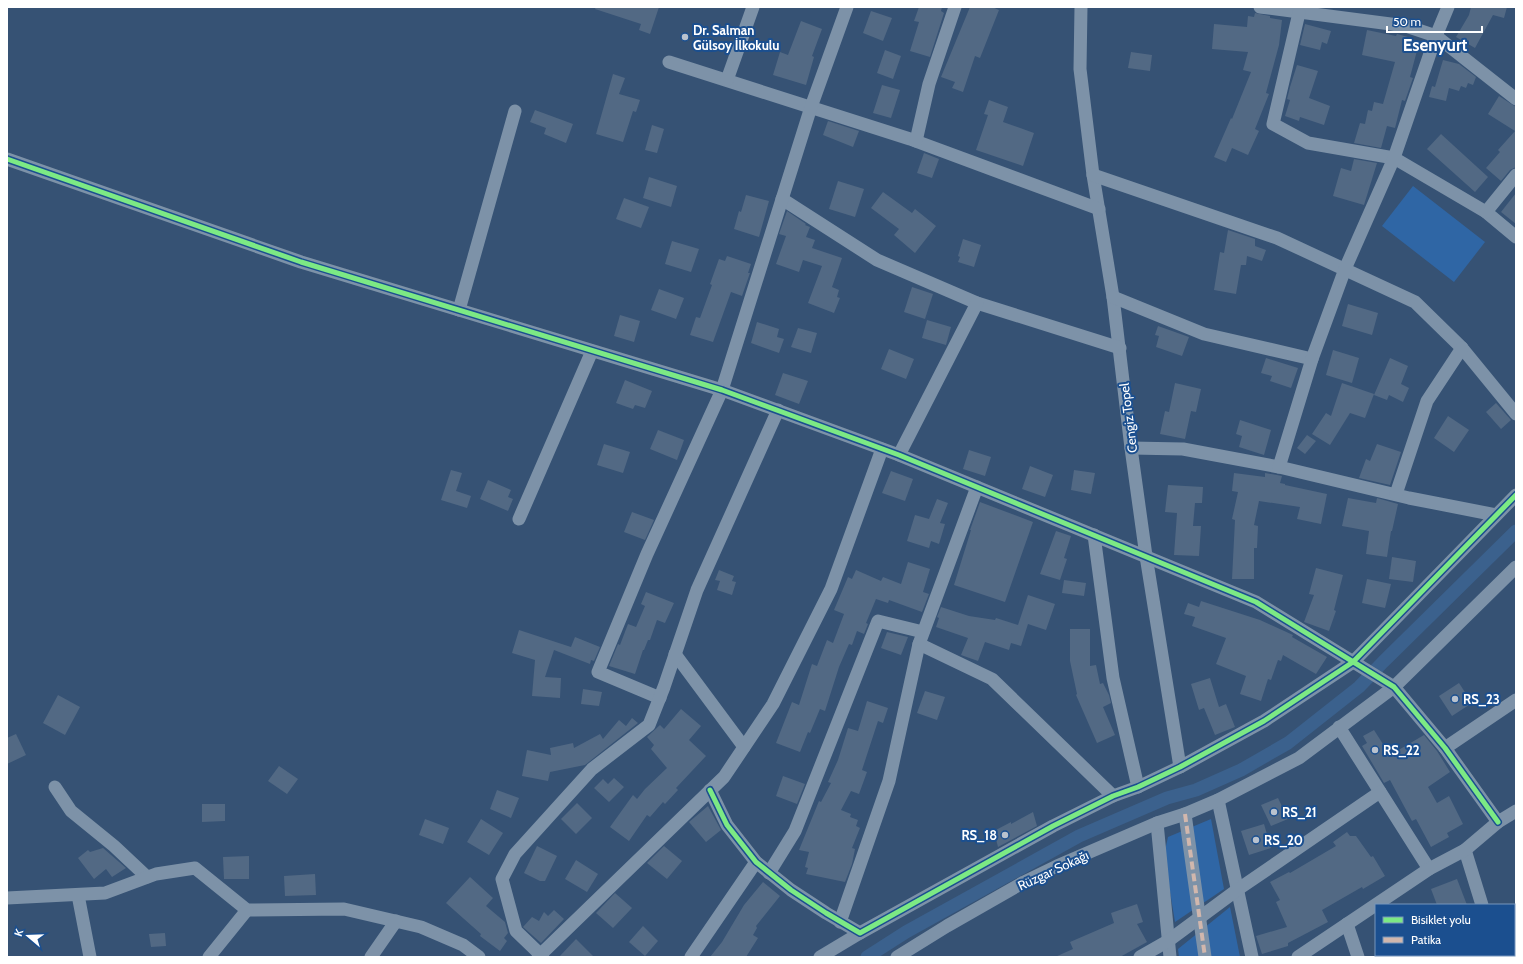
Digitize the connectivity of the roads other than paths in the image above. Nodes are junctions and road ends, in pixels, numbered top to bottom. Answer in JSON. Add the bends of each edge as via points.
{"nodes":[{"id":1,"x":753,"y":7,"type":"edge"},
{"id":2,"x":847,"y":7,"type":"edge"},
{"id":3,"x":955,"y":7,"type":"edge"},
{"id":4,"x":1081,"y":7,"type":"edge"},
{"id":5,"x":1260,"y":7,"type":"edge"},
{"id":6,"x":1448,"y":7,"type":"edge"},
{"id":7,"x":1279,"y":9,"type":"edge"},
{"id":8,"x":1299,"y":13,"type":"junction"},
{"id":9,"x":1436,"y":36,"type":"junction"},
{"id":10,"x":669,"y":62,"type":"dead end"},
{"id":11,"x":727,"y":80,"type":"junction"},
{"id":12,"x":1516,"y":99,"type":"edge"},
{"id":13,"x":811,"y":107,"type":"junction"},
{"id":14,"x":515,"y":111,"type":"dead end"},
{"id":15,"x":916,"y":141,"type":"junction"},
{"id":16,"x":1394,"y":158,"type":"junction"},
{"id":17,"x":7,"y":159,"type":"edge"},
{"id":18,"x":1093,"y":175,"type":"junction"},
{"id":19,"x":1516,"y":175,"type":"edge"},
{"id":20,"x":782,"y":199,"type":"junction"},
{"id":21,"x":1099,"y":209,"type":"junction"},
{"id":22,"x":1486,"y":212,"type":"junction"},
{"id":23,"x":1516,"y":237,"type":"edge"},
{"id":24,"x":1345,"y":269,"type":"junction"},
{"id":25,"x":1113,"y":297,"type":"junction"},
{"id":26,"x":977,"y":303,"type":"junction"},
{"id":27,"x":459,"y":310,"type":"junction"},
{"id":28,"x":1120,"y":348,"type":"junction"},
{"id":29,"x":1462,"y":348,"type":"junction"},
{"id":30,"x":592,"y":351,"type":"junction"},
{"id":31,"x":1312,"y":360,"type":"junction"},
{"id":32,"x":722,"y":390,"type":"junction"},
{"id":33,"x":778,"y":410,"type":"junction"},
{"id":34,"x":1516,"y":414,"type":"edge"},
{"id":35,"x":1131,"y":448,"type":"junction"},
{"id":36,"x":882,"y":449,"type":"junction"},
{"id":37,"x":899,"y":455,"type":"junction"},
{"id":38,"x":1279,"y":467,"type":"junction"},
{"id":39,"x":977,"y":487,"type":"junction"},
{"id":40,"x":1396,"y":494,"type":"junction"},
{"id":41,"x":1516,"y":495,"type":"edge"},
{"id":42,"x":1496,"y":515,"type":"junction"},
{"id":43,"x":519,"y":519,"type":"dead end"},
{"id":44,"x":1094,"y":535,"type":"junction"},
{"id":45,"x":1146,"y":556,"type":"junction"},
{"id":46,"x":1516,"y":567,"type":"edge"},
{"id":47,"x":921,"y":638,"type":"junction"},
{"id":48,"x":675,"y":654,"type":"junction"},
{"id":49,"x":1353,"y":662,"type":"junction"},
{"id":50,"x":1394,"y":686,"type":"junction"},
{"id":51,"x":660,"y":698,"type":"junction"},
{"id":52,"x":1516,"y":700,"type":"edge"},
{"id":53,"x":1339,"y":727,"type":"junction"},
{"id":54,"x":744,"y":747,"type":"junction"},
{"id":55,"x":1445,"y":748,"type":"junction"},
{"id":56,"x":1180,"y":767,"type":"junction"},
{"id":57,"x":55,"y":787,"type":"dead end"},
{"id":58,"x":1138,"y":787,"type":"junction"},
{"id":59,"x":710,"y":790,"type":"junction"},
{"id":60,"x":1380,"y":792,"type":"junction"},
{"id":61,"x":1113,"y":796,"type":"junction"},
{"id":62,"x":1218,"y":800,"type":"junction"},
{"id":63,"x":1516,"y":811,"type":"edge"},
{"id":64,"x":1185,"y":814,"type":"junction"},
{"id":65,"x":1498,"y":822,"type":"junction"},
{"id":66,"x":1157,"y":823,"type":"junction"},
{"id":67,"x":1465,"y":850,"type":"junction"},
{"id":68,"x":756,"y":862,"type":"junction"},
{"id":69,"x":1429,"y":868,"type":"junction"},
{"id":70,"x":769,"y":873,"type":"junction"},
{"id":71,"x":147,"y":877,"type":"junction"},
{"id":72,"x":1237,"y":890,"type":"junction"},
{"id":73,"x":78,"y":895,"type":"junction"},
{"id":74,"x":7,"y":898,"type":"edge"},
{"id":75,"x":1376,"y":904,"type":"edge"},
{"id":76,"x":1482,"y":904,"type":"edge"},
{"id":77,"x":1375,"y":905,"type":"edge"},
{"id":78,"x":247,"y":910,"type":"junction"},
{"id":79,"x":1199,"y":918,"type":"junction"},
{"id":80,"x":396,"y":922,"type":"junction"},
{"id":81,"x":840,"y":922,"type":"junction"},
{"id":82,"x":1347,"y":924,"type":"junction"},
{"id":83,"x":860,"y":933,"type":"junction"},
{"id":84,"x":1168,"y":941,"type":"junction"},
{"id":85,"x":541,"y":956,"type":"edge"},
{"id":86,"x":90,"y":957,"type":"edge"},
{"id":87,"x":209,"y":957,"type":"edge"},
{"id":88,"x":371,"y":957,"type":"edge"},
{"id":89,"x":479,"y":957,"type":"edge"},
{"id":90,"x":691,"y":957,"type":"edge"},
{"id":91,"x":820,"y":957,"type":"edge"},
{"id":92,"x":897,"y":957,"type":"edge"},
{"id":93,"x":1140,"y":957,"type":"edge"},
{"id":94,"x":1170,"y":957,"type":"edge"},
{"id":95,"x":1206,"y":957,"type":"edge"},
{"id":96,"x":1252,"y":957,"type":"edge"},
{"id":97,"x":1298,"y":957,"type":"edge"},
{"id":98,"x":1358,"y":957,"type":"edge"}],
"edges":[{"from":1,"to":11,"type":"street"},
{"from":2,"to":13,"type":"street"},
{"from":3,"to":15,"type":"street","via":[[929,84]]},
{"from":4,"to":18,"type":"street","name":"Cengiz Topel","via":[[1080,69]]},
{"from":5,"to":7,"type":"street"},
{"from":6,"to":9,"type":"street"},
{"from":7,"to":8,"type":"street"},
{"from":8,"to":9,"type":"street","via":[[1406,26]]},
{"from":8,"to":16,"type":"street","via":[[1273,124],[1308,143]]},
{"from":9,"to":12,"type":"street"},
{"from":9,"to":16,"type":"street"},
{"from":10,"to":11,"type":"street"},
{"from":11,"to":13,"type":"street"},
{"from":13,"to":15,"type":"street"},
{"from":13,"to":20,"type":"street"},
{"from":14,"to":27,"type":"street"},
{"from":15,"to":21,"type":"street"},
{"from":16,"to":22,"type":"street"},
{"from":16,"to":24,"type":"street"},
{"from":17,"to":27,"type":"street","via":[[300,262]]},
{"from":18,"to":21,"type":"street","name":"Cengiz Topel"},
{"from":18,"to":24,"type":"street","via":[[1277,238]]},
{"from":19,"to":22,"type":"street"},
{"from":20,"to":26,"type":"street","via":[[877,260]]},
{"from":20,"to":32,"type":"street"},
{"from":21,"to":25,"type":"street","name":"Cengiz Topel"},
{"from":22,"to":23,"type":"street"},
{"from":24,"to":29,"type":"street","via":[[1415,302]]},
{"from":24,"to":31,"type":"street"},
{"from":25,"to":28,"type":"street","name":"Cengiz Topel"},
{"from":25,"to":31,"type":"street","via":[[1204,334]]},
{"from":26,"to":28,"type":"street"},
{"from":26,"to":37,"type":"street"},
{"from":27,"to":30,"type":"street"},
{"from":28,"to":35,"type":"street","name":"Cengiz Topel"},
{"from":29,"to":34,"type":"street"},
{"from":29,"to":40,"type":"street","via":[[1427,401]]},
{"from":30,"to":32,"type":"street"},
{"from":30,"to":43,"type":"street"},
{"from":31,"to":38,"type":"street"},
{"from":32,"to":33,"type":"street"},
{"from":32,"to":51,"type":"street","via":[[647,554],[598,672]]},
{"from":33,"to":36,"type":"street"},
{"from":33,"to":48,"type":"street","via":[[697,590]]},
{"from":35,"to":38,"type":"street","via":[[1183,449]]},
{"from":35,"to":45,"type":"street","name":"Cengiz Topel"},
{"from":36,"to":37,"type":"street"},
{"from":36,"to":54,"type":"street","via":[[831,590],[773,704]]},
{"from":37,"to":39,"type":"street"},
{"from":38,"to":40,"type":"street"},
{"from":39,"to":44,"type":"street"},
{"from":39,"to":47,"type":"street"},
{"from":40,"to":42,"type":"street"},
{"from":41,"to":42,"type":"street"},
{"from":42,"to":49,"type":"street"},
{"from":44,"to":45,"type":"street"},
{"from":44,"to":58,"type":"street","via":[[1113,678]]},
{"from":45,"to":49,"type":"street","via":[[1256,602]]},
{"from":45,"to":56,"type":"street","name":"Cengiz Topel"},
{"from":46,"to":50,"type":"street","name":"Rüzgar Sokağı"},
{"from":47,"to":61,"type":"street","via":[[992,679]]},
{"from":47,"to":70,"type":"street","via":[[878,621],[794,831]]},
{"from":47,"to":81,"type":"street","via":[[889,782]]},
{"from":48,"to":51,"type":"street"},
{"from":48,"to":54,"type":"street"},
{"from":49,"to":50,"type":"street"},
{"from":49,"to":56,"type":"street","via":[[1264,721]]},
{"from":50,"to":53,"type":"street","name":"Rüzgar Sokağı"},
{"from":50,"to":55,"type":"street"},
{"from":51,"to":85,"type":"street","via":[[649,725],[592,770],[515,854],[502,879],[516,931]]},
{"from":52,"to":55,"type":"street"},
{"from":53,"to":60,"type":"street"},
{"from":53,"to":62,"type":"street","name":"Rüzgar Sokağı","via":[[1299,758]]},
{"from":54,"to":59,"type":"street","via":[[724,777]]},
{"from":55,"to":65,"type":"street"},
{"from":56,"to":58,"type":"street"},
{"from":57,"to":71,"type":"street","via":[[71,811]]},
{"from":58,"to":61,"type":"street"},
{"from":59,"to":68,"type":"street","via":[[727,825]]},
{"from":59,"to":85,"type":"street"},
{"from":60,"to":69,"type":"street"},
{"from":60,"to":72,"type":"street"},
{"from":61,"to":83,"type":"street","via":[[1053,826]]},
{"from":62,"to":64,"type":"street","name":"Rüzgar Sokağı"},
{"from":62,"to":72,"type":"street"},
{"from":63,"to":65,"type":"street"},
{"from":64,"to":66,"type":"street","name":"Rüzgar Sokağı"},
{"from":64,"to":79,"type":"street"},
{"from":65,"to":67,"type":"street"},
{"from":66,"to":84,"type":"street"},
{"from":66,"to":92,"type":"street","name":"Rüzgar Sokağı","via":[[1024,882]]},
{"from":67,"to":69,"type":"street"},
{"from":67,"to":76,"type":"street"},
{"from":68,"to":70,"type":"street"},
{"from":68,"to":90,"type":"street"},
{"from":69,"to":75,"type":"street"},
{"from":70,"to":81,"type":"street"},
{"from":71,"to":73,"type":"street","via":[[105,893]]},
{"from":71,"to":78,"type":"street","via":[[195,868]]},
{"from":72,"to":79,"type":"street"},
{"from":72,"to":96,"type":"street"},
{"from":73,"to":74,"type":"street"},
{"from":73,"to":86,"type":"street"},
{"from":77,"to":82,"type":"street"},
{"from":78,"to":80,"type":"street","via":[[344,909]]},
{"from":78,"to":87,"type":"street"},
{"from":79,"to":84,"type":"street"},
{"from":79,"to":95,"type":"street"},
{"from":80,"to":88,"type":"street"},
{"from":80,"to":89,"type":"street","via":[[421,927],[463,945]]},
{"from":81,"to":83,"type":"street"},
{"from":82,"to":97,"type":"street"},
{"from":82,"to":98,"type":"street"},
{"from":83,"to":91,"type":"street"},
{"from":84,"to":93,"type":"street"},
{"from":84,"to":94,"type":"street"}]}
